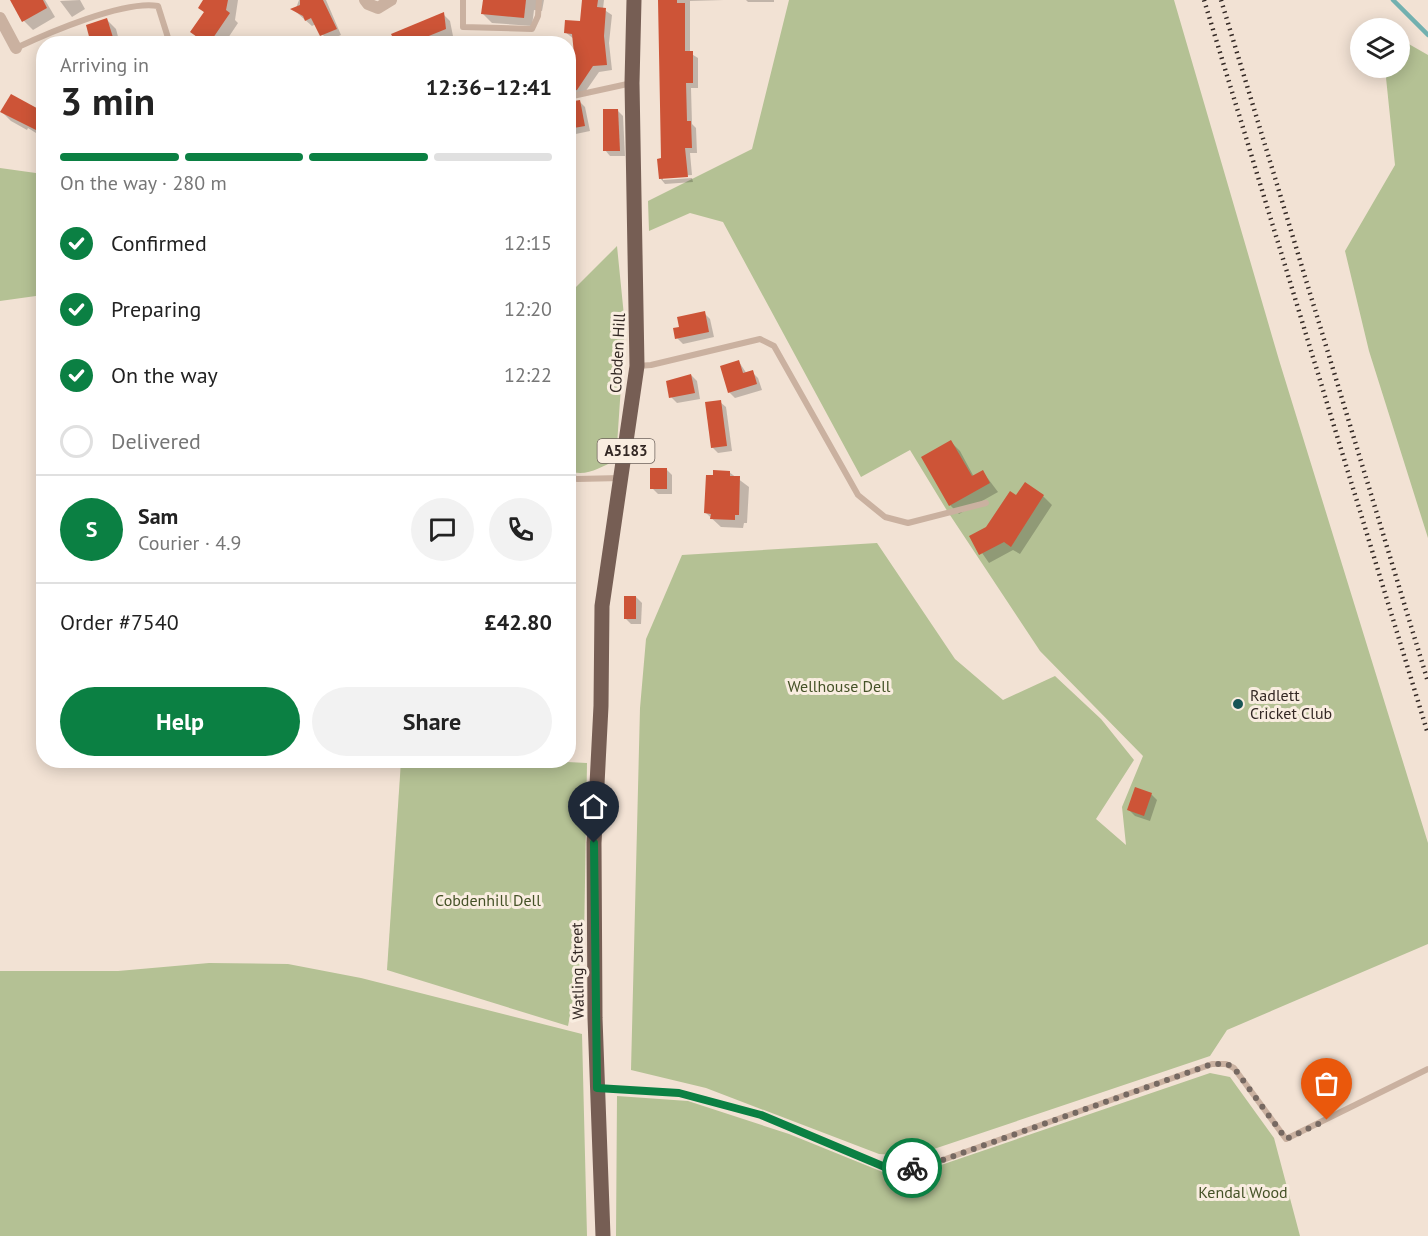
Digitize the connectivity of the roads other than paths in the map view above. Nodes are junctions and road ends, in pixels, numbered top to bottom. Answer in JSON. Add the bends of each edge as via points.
{"nodes":[{"id":1,"x":365,"y":0,"type":"edge"},
{"id":2,"x":391,"y":0,"type":"edge"},
{"id":3,"x":464,"y":0,"type":"edge"},
{"id":4,"x":539,"y":0,"type":"edge"},
{"id":5,"x":634,"y":0,"type":"edge"},
{"id":6,"x":0,"y":18,"type":"edge"},
{"id":7,"x":42,"y":36,"type":"edge"},
{"id":8,"x":167,"y":36,"type":"edge"},
{"id":9,"x":36,"y":39,"type":"edge"},
{"id":10,"x":16,"y":48,"type":"joint"},
{"id":11,"x":632,"y":83,"type":"junction"},
{"id":12,"x":576,"y":95,"type":"edge"},
{"id":13,"x":637,"y":366,"type":"junction"},
{"id":14,"x":621,"y":478,"type":"junction"},
{"id":15,"x":576,"y":479,"type":"edge"},
{"id":16,"x":986,"y":503,"type":"dead end"},
{"id":17,"x":601,"y":706,"type":"joint"},
{"id":18,"x":1428,"y":1069,"type":"edge"},
{"id":19,"x":597,"y":1088,"type":"junction"},
{"id":20,"x":603,"y":1236,"type":"edge"}],
"edges":[{"from":1,"to":2,"type":"street","via":[[378,8]]},
{"from":3,"to":4,"type":"lane","via":[[463,27],[532,29]]},
{"from":5,"to":11,"type":"main road","name":"Cobden Hill","number":"A5183"},
{"from":6,"to":10,"type":"street"},
{"from":7,"to":8,"type":"lane","via":[[102,8],[149,2],[158,6]]},
{"from":9,"to":10,"type":"lane"},
{"from":11,"to":12,"type":"lane"},
{"from":11,"to":13,"type":"main road","name":"Cobden Hill","number":"A5183"},
{"from":13,"to":14,"type":"main road","name":"Cobden Hill","number":"A5183"},
{"from":13,"to":16,"type":"lane","via":[[768,340],[858,495],[885,517],[908,523]]},
{"from":14,"to":15,"type":"lane"},
{"from":14,"to":17,"type":"main road","name":"Cobden Hill","number":"A5183","via":[[602,606]]},
{"from":17,"to":19,"type":"main road","name":"Watling Street","number":"A5183","via":[[594,843]]},
{"from":18,"to":19,"type":"lane","via":[[1286,1139],[1234,1068],[1212,1064],[926,1166],[892,1170],[761,1115],[679,1093]]},
{"from":19,"to":20,"type":"main road","name":"Watling Street","number":"A5183"}]}
